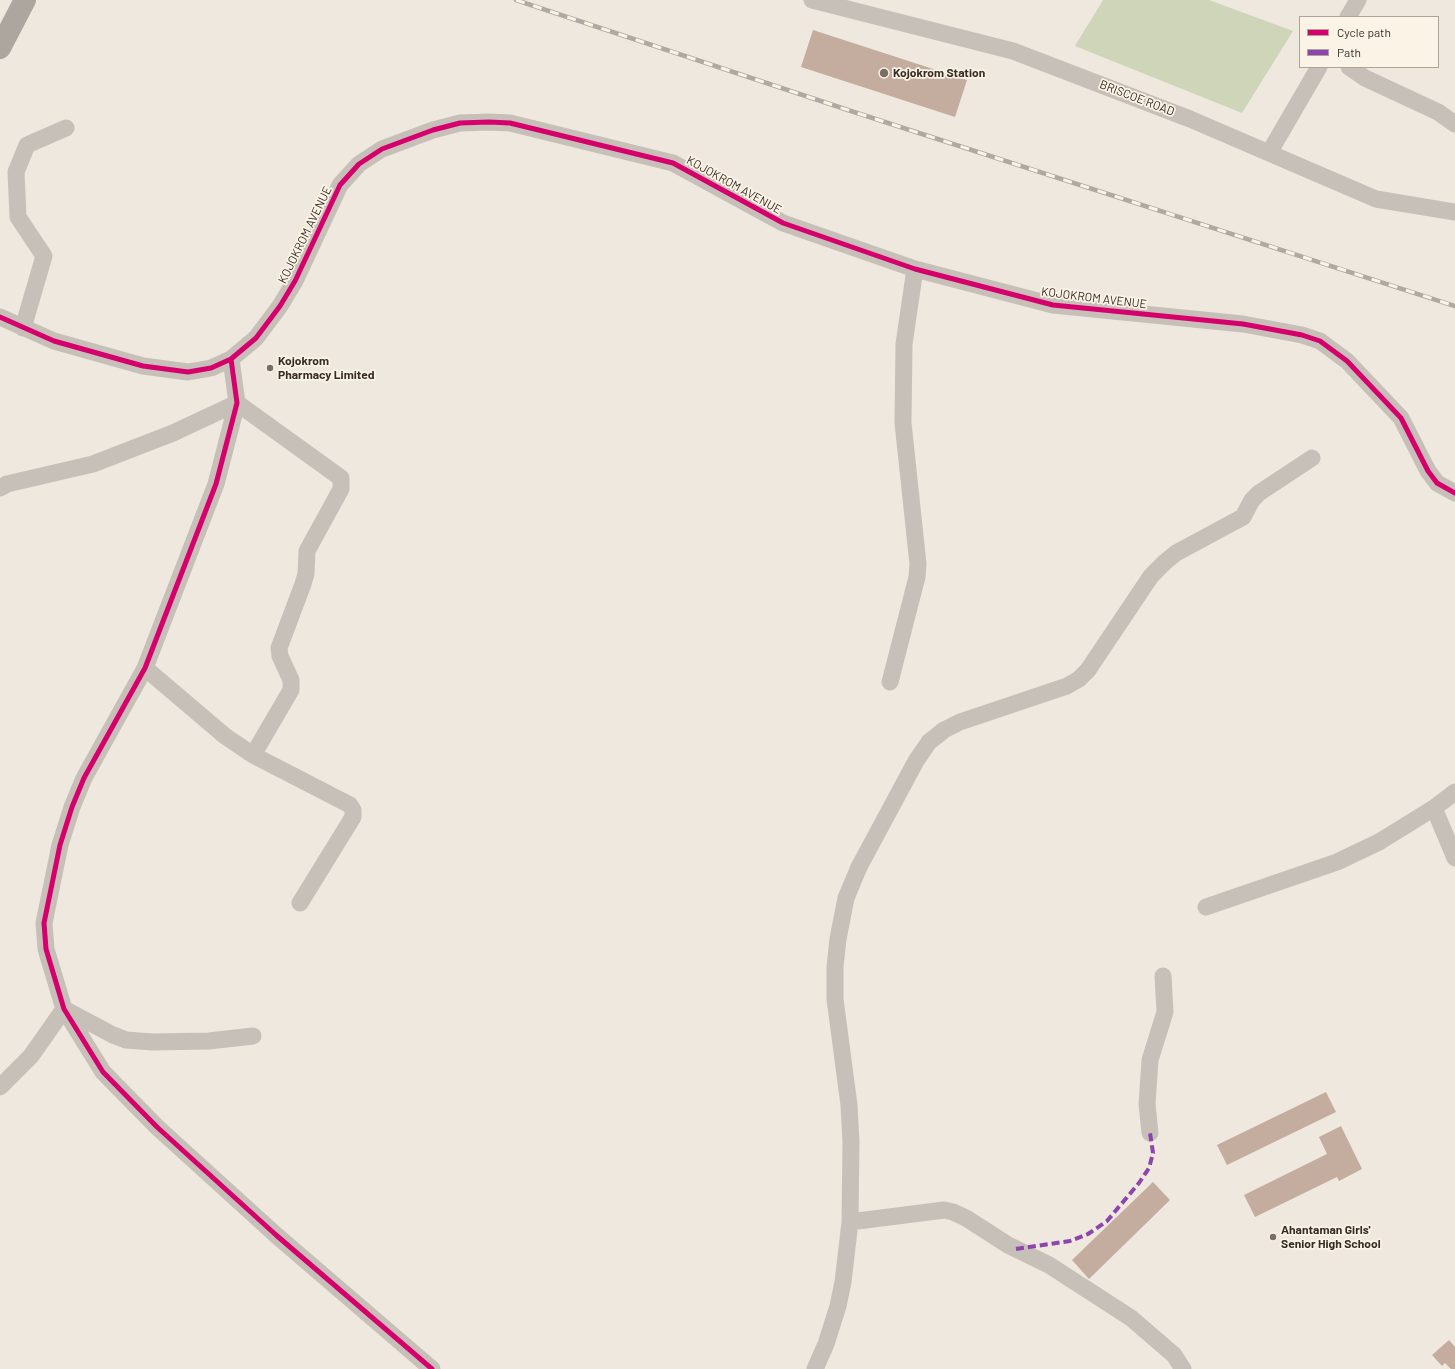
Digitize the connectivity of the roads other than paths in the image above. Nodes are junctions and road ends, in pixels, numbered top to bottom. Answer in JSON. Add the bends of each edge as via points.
{"nodes":[{"id":1,"x":25,"y":0,"type":"edge"},
{"id":2,"x":812,"y":0,"type":"edge"},
{"id":3,"x":1358,"y":0,"type":"edge"},
{"id":4,"x":1349,"y":16,"type":"edge"},
{"id":5,"x":0,"y":48,"type":"edge"},
{"id":6,"x":1318,"y":68,"type":"edge"},
{"id":7,"x":1351,"y":68,"type":"edge"},
{"id":8,"x":1455,"y":124,"type":"edge"},
{"id":9,"x":66,"y":128,"type":"dead end"},
{"id":10,"x":1270,"y":153,"type":"junction"},
{"id":11,"x":1455,"y":212,"type":"edge"},
{"id":12,"x":915,"y":269,"type":"junction"},
{"id":13,"x":0,"y":317,"type":"edge"},
{"id":14,"x":23,"y":328,"type":"junction"},
{"id":15,"x":231,"y":359,"type":"junction"},
{"id":16,"x":237,"y":403,"type":"junction"},
{"id":17,"x":1312,"y":458,"type":"dead end"},
{"id":18,"x":0,"y":488,"type":"edge"},
{"id":19,"x":1455,"y":493,"type":"edge"},
{"id":20,"x":145,"y":668,"type":"junction"},
{"id":21,"x":890,"y":682,"type":"dead end"},
{"id":22,"x":253,"y":755,"type":"junction"},
{"id":23,"x":1455,"y":792,"type":"edge"},
{"id":24,"x":1434,"y":808,"type":"junction"},
{"id":25,"x":1455,"y":858,"type":"edge"},
{"id":26,"x":300,"y":903,"type":"dead end"},
{"id":27,"x":1206,"y":907,"type":"dead end"},
{"id":28,"x":1163,"y":976,"type":"dead end"},
{"id":29,"x":64,"y":1009,"type":"junction"},
{"id":30,"x":253,"y":1036,"type":"dead end"},
{"id":31,"x":0,"y":1088,"type":"edge"},
{"id":32,"x":1150,"y":1132,"type":"dead end"},
{"id":33,"x":850,"y":1222,"type":"junction"},
{"id":34,"x":432,"y":1369,"type":"edge"},
{"id":35,"x":815,"y":1369,"type":"edge"},
{"id":36,"x":1183,"y":1369,"type":"edge"}],
"edges":[{"from":1,"to":5,"type":"highway"},
{"from":2,"to":10,"type":"street","name":"BRISCOE ROAD","via":[[1013,51],[1190,119]]},
{"from":3,"to":4,"type":"street"},
{"from":6,"to":10,"type":"street"},
{"from":7,"to":8,"type":"street","via":[[1430,108]]},
{"from":9,"to":14,"type":"street","via":[[27,145],[16,172],[18,217],[44,256]]},
{"from":10,"to":11,"type":"street","name":"BRISCOE ROAD","via":[[1376,200]]},
{"from":12,"to":15,"type":"street","name":"KOJOKROM AVENUE","via":[[784,223],[673,163],[510,123],[460,124],[434,130],[382,149],[359,164],[340,185],[295,281],[280,306],[256,338]]},
{"from":12,"to":19,"type":"street","name":"KOJOKROM AVENUE","via":[[1053,305],[1243,324],[1320,341],[1347,361],[1401,418],[1428,471],[1437,483]]},
{"from":12,"to":21,"type":"street","via":[[904,344],[903,436],[918,570]]},
{"from":13,"to":14,"type":"street","name":"KOJOKROM AVENUE"},
{"from":14,"to":15,"type":"street","name":"KOJOKROM AVENUE","via":[[81,349],[143,366],[188,372],[211,368]]},
{"from":15,"to":16,"type":"street"},
{"from":16,"to":18,"type":"street","via":[[173,433],[111,457]]},
{"from":16,"to":20,"type":"street","via":[[216,484]]},
{"from":16,"to":22,"type":"street","via":[[337,474],[342,484],[307,551],[303,584],[279,648],[291,680],[291,690]]},
{"from":17,"to":33,"type":"street","via":[[1259,493],[1243,517],[1164,562],[1151,576],[1088,670],[1079,679],[1067,686],[960,722],[929,742],[916,760],[859,867],[846,898],[838,939],[835,999],[852,1142]]},
{"from":20,"to":22,"type":"street","via":[[231,740]]},
{"from":20,"to":29,"type":"street","via":[[84,778],[60,845],[44,923],[46,949]]},
{"from":22,"to":26,"type":"street","via":[[346,802],[353,810],[353,816]]},
{"from":23,"to":24,"type":"street"},
{"from":24,"to":25,"type":"street"},
{"from":24,"to":27,"type":"street","via":[[1379,842],[1337,862]]},
{"from":28,"to":32,"type":"street","via":[[1165,1012],[1150,1060],[1147,1104]]},
{"from":29,"to":30,"type":"street","via":[[126,1040],[210,1041]]},
{"from":29,"to":31,"type":"street","via":[[31,1056]]},
{"from":29,"to":34,"type":"street","via":[[103,1072],[157,1127],[276,1235]]},
{"from":33,"to":35,"type":"street","via":[[838,1306]]},
{"from":33,"to":36,"type":"street","via":[[944,1210],[960,1215],[1008,1245],[1049,1265],[1131,1318],[1174,1355]]}]}
